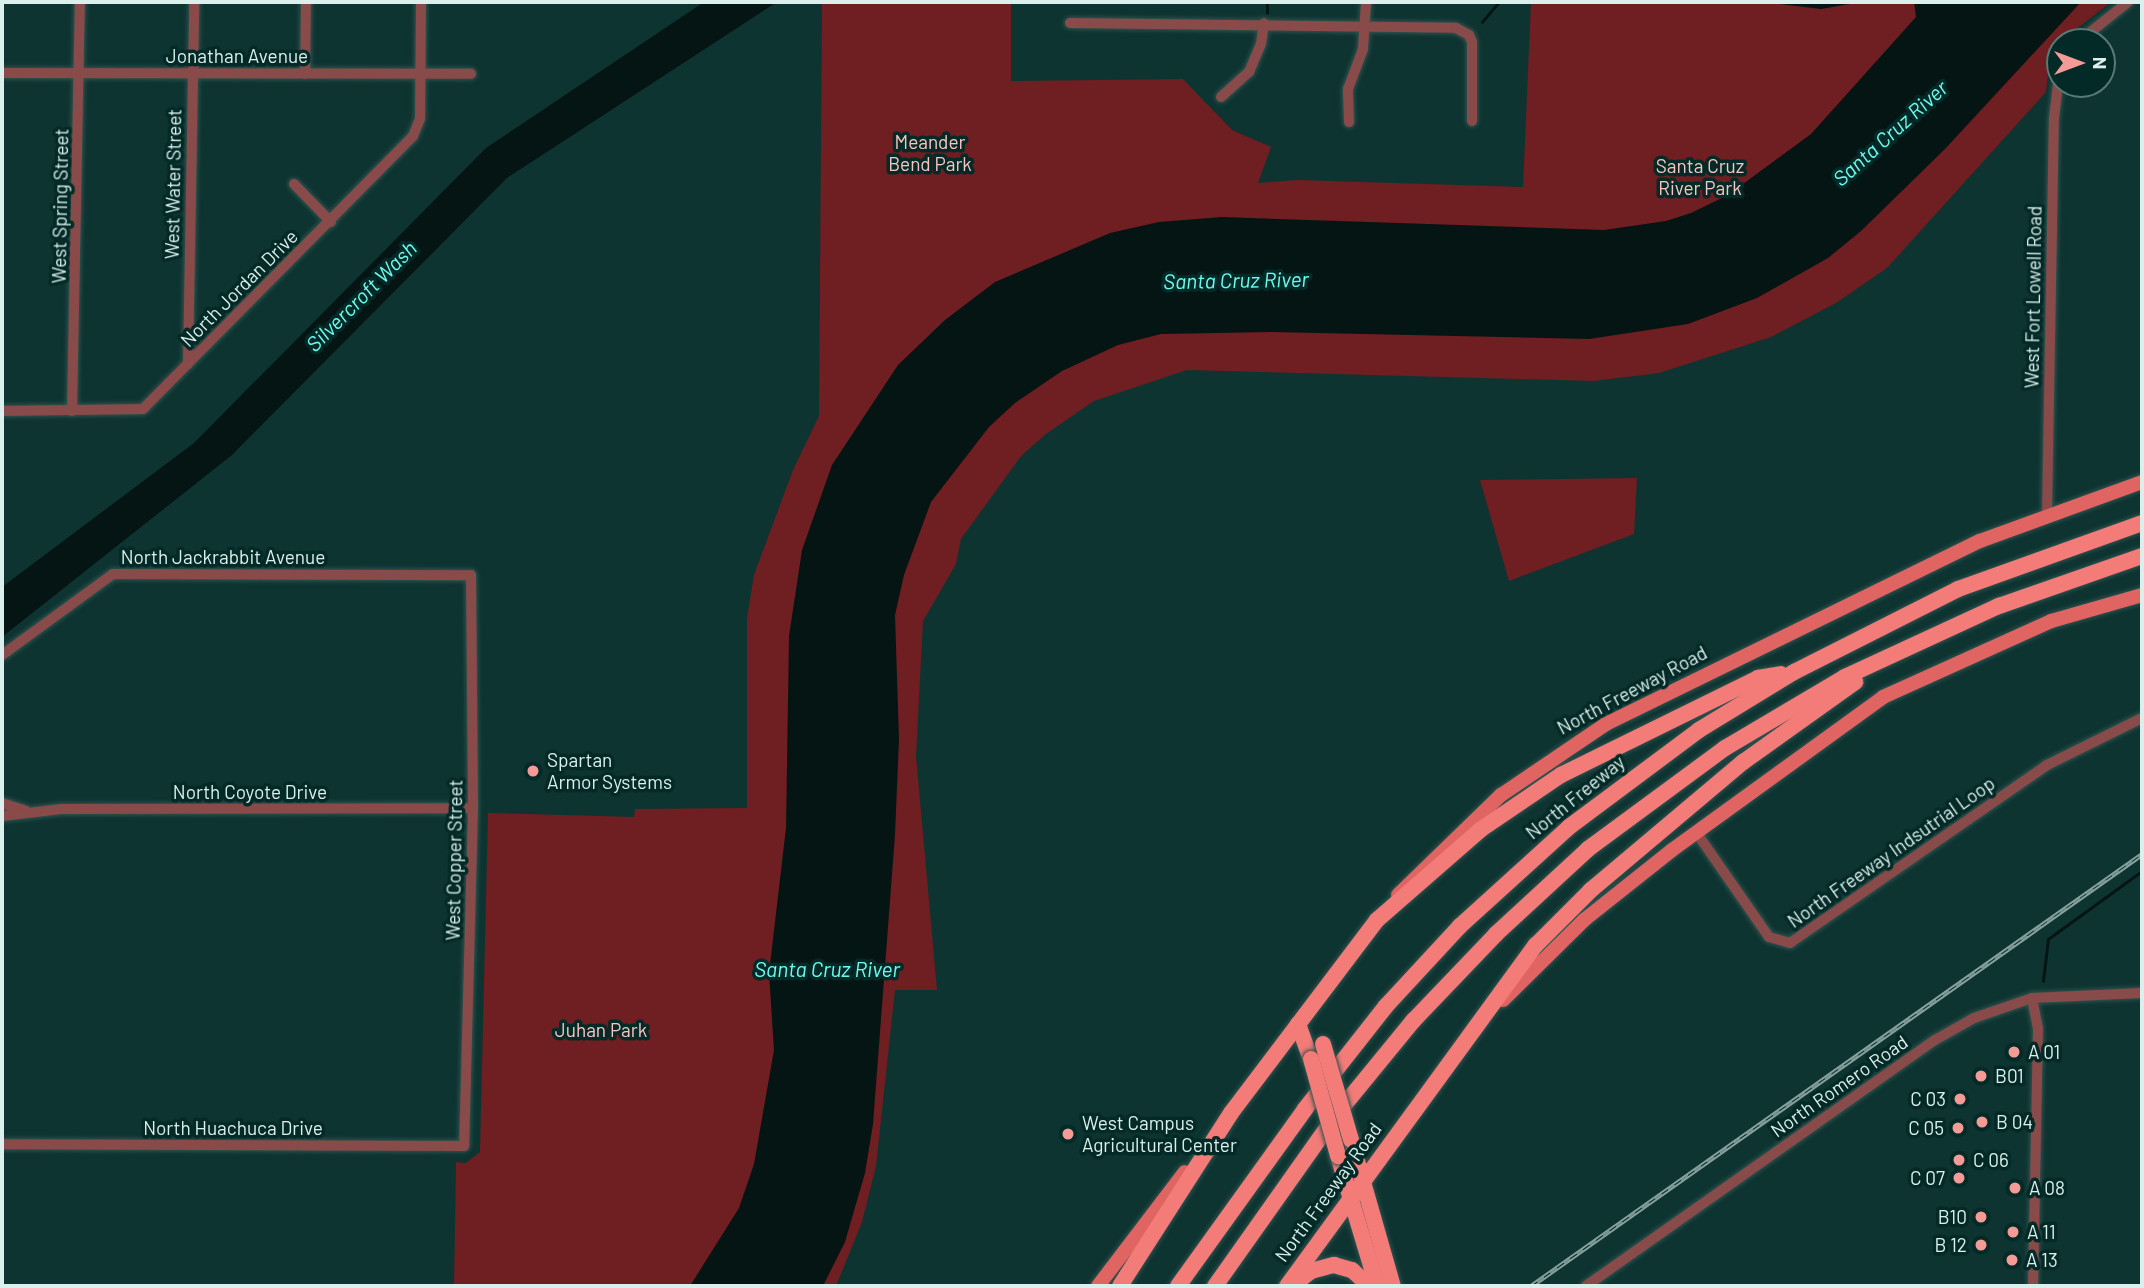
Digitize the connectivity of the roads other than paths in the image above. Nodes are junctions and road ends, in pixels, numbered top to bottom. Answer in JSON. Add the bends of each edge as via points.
{"nodes":[{"id":1,"x":80,"y":2,"type":"edge"},
{"id":2,"x":421,"y":2,"type":"edge"},
{"id":3,"x":1366,"y":2,"type":"edge"},
{"id":4,"x":2128,"y":2,"type":"edge"},
{"id":5,"x":306,"y":3,"type":"edge"},
{"id":6,"x":194,"y":4,"type":"dead end"},
{"id":7,"x":1070,"y":23,"type":"dead end"},
{"id":8,"x":1264,"y":23,"type":"junction"},
{"id":9,"x":1365,"y":26,"type":"junction"},
{"id":10,"x":2096,"y":28,"type":"edge"},
{"id":11,"x":2,"y":73,"type":"edge"},
{"id":12,"x":80,"y":73,"type":"junction"},
{"id":13,"x":422,"y":73,"type":"junction"},
{"id":14,"x":192,"y":74,"type":"junction"},
{"id":15,"x":305,"y":74,"type":"junction"},
{"id":16,"x":471,"y":74,"type":"dead end"},
{"id":17,"x":1221,"y":97,"type":"dead end"},
{"id":18,"x":2056,"y":98,"type":"edge"},
{"id":19,"x":1472,"y":121,"type":"dead end"},
{"id":20,"x":1349,"y":122,"type":"dead end"},
{"id":21,"x":294,"y":184,"type":"dead end"},
{"id":22,"x":331,"y":222,"type":"junction"},
{"id":23,"x":188,"y":364,"type":"junction"},
{"id":24,"x":2,"y":411,"type":"edge"},
{"id":25,"x":72,"y":411,"type":"junction"},
{"id":26,"x":2142,"y":482,"type":"edge"},
{"id":27,"x":2047,"y":513,"type":"junction"},
{"id":28,"x":2142,"y":522,"type":"edge"},
{"id":29,"x":2142,"y":557,"type":"edge"},
{"id":30,"x":471,"y":575,"type":"joint"},
{"id":31,"x":2142,"y":595,"type":"edge"},
{"id":32,"x":1912,"y":643,"type":"junction"},
{"id":33,"x":2,"y":655,"type":"edge"},
{"id":34,"x":1794,"y":672,"type":"junction"},
{"id":35,"x":2142,"y":718,"type":"edge"},
{"id":36,"x":2,"y":803,"type":"edge"},
{"id":37,"x":473,"y":808,"type":"junction"},
{"id":38,"x":26,"y":811,"type":"junction"},
{"id":39,"x":2,"y":816,"type":"edge"},
{"id":40,"x":1696,"y":832,"type":"junction"},
{"id":41,"x":1377,"y":920,"type":"junction"},
{"id":42,"x":2142,"y":993,"type":"edge"},
{"id":43,"x":2032,"y":999,"type":"junction"},
{"id":44,"x":1297,"y":1024,"type":"junction"},
{"id":45,"x":1457,"y":1055,"type":"junction"},
{"id":46,"x":1231,"y":1113,"type":"junction"},
{"id":47,"x":2,"y":1144,"type":"edge"},
{"id":48,"x":464,"y":1146,"type":"joint"},
{"id":49,"x":1362,"y":1180,"type":"junction"},
{"id":50,"x":1350,"y":1197,"type":"junction"},
{"id":51,"x":1098,"y":1286,"type":"edge"},
{"id":52,"x":1120,"y":1286,"type":"edge"},
{"id":53,"x":1178,"y":1286,"type":"edge"},
{"id":54,"x":1215,"y":1286,"type":"edge"},
{"id":55,"x":1287,"y":1286,"type":"edge"},
{"id":56,"x":1293,"y":1286,"type":"edge"},
{"id":57,"x":1369,"y":1286,"type":"edge"},
{"id":58,"x":1377,"y":1286,"type":"edge"},
{"id":59,"x":1393,"y":1286,"type":"edge"},
{"id":60,"x":1586,"y":1286,"type":"edge"},
{"id":61,"x":2033,"y":1286,"type":"edge"}],
"edges":[{"from":1,"to":12,"type":"street","name":"West Spring Street"},
{"from":2,"to":13,"type":"street","name":"North Jordan Drive"},
{"from":3,"to":9,"type":"street"},
{"from":4,"to":10,"type":"street"},
{"from":5,"to":15,"type":"street"},
{"from":6,"to":14,"type":"street","name":"West Water Street"},
{"from":7,"to":8,"type":"street"},
{"from":8,"to":9,"type":"street"},
{"from":8,"to":17,"type":"street","via":[[1255,61]]},
{"from":9,"to":19,"type":"street","via":[[1469,32]]},
{"from":9,"to":20,"type":"street","via":[[1363,49],[1348,89]]},
{"from":11,"to":12,"type":"street","name":"Jonathan Avenue"},
{"from":12,"to":14,"type":"street","name":"Jonathan Avenue"},
{"from":12,"to":25,"type":"street","name":"West Spring Street"},
{"from":13,"to":15,"type":"street","name":"Jonathan Avenue"},
{"from":13,"to":16,"type":"street","name":"Jonathan Avenue"},
{"from":13,"to":22,"type":"street","name":"North Jordan Drive","via":[[420,119],[413,136]]},
{"from":14,"to":15,"type":"street","name":"Jonathan Avenue"},
{"from":14,"to":23,"type":"street","name":"West Water Street"},
{"from":18,"to":27,"type":"street","name":"West Fort Lowell Road"},
{"from":21,"to":22,"type":"street"},
{"from":22,"to":23,"type":"street","name":"North Jordan Drive"},
{"from":23,"to":25,"type":"street","name":"North Jordan Drive","via":[[143,409]]},
{"from":24,"to":25,"type":"street","name":"North Jordan Drive"},
{"from":26,"to":27,"type":"main road","name":"North Freeway Road"},
{"from":27,"to":41,"type":"main road","name":"North Freeway Road","via":[[1949,555],[1573,743],[1479,813]]},
{"from":28,"to":34,"type":"highway","name":"North Freeway","via":[[1958,589]]},
{"from":29,"to":32,"type":"highway","via":[[1999,606]]},
{"from":30,"to":33,"type":"street","name":"North Jackrabbit Avenue","via":[[113,574]]},
{"from":30,"to":37,"type":"street","name":"West Copper Street"},
{"from":31,"to":40,"type":"main road","name":"North Freeway Road","via":[[2051,621],[1883,697]]},
{"from":32,"to":45,"type":"highway","via":[[1743,762],[1591,890],[1508,979]]},
{"from":32,"to":54,"type":"highway","via":[[1780,713],[1725,748],[1630,816],[1540,891],[1454,976],[1370,1072]]},
{"from":34,"to":41,"type":"highway","via":[[1758,678],[1561,775],[1480,830]]},
{"from":34,"to":53,"type":"highway","name":"North Freeway","via":[[1658,758],[1569,827],[1460,926],[1351,1049]]},
{"from":35,"to":40,"type":"street","name":"North Freeway Indsutrial Loop","via":[[2047,765],[1790,943],[1769,937]]},
{"from":36,"to":38,"type":"street","name":"North Coyote Drive"},
{"from":37,"to":38,"type":"street","name":"North Coyote Drive"},
{"from":37,"to":48,"type":"street","name":"West Copper Street"},
{"from":38,"to":39,"type":"street","name":"North Coyote Drive"},
{"from":40,"to":45,"type":"main road","name":"North Freeway Road","via":[[1553,948]]},
{"from":41,"to":44,"type":"highway","name":"North Freeway Road"},
{"from":42,"to":43,"type":"street","name":"North Romero Road"},
{"from":43,"to":60,"type":"street","name":"North Romero Road","via":[[2000,1006],[1935,1040]]},
{"from":43,"to":61,"type":"street","via":[[2038,1028]]},
{"from":44,"to":46,"type":"highway","name":"North Freeway Road"},
{"from":44,"to":49,"type":"highway","bridge":true,"via":[[1323,1044]]},
{"from":44,"to":50,"type":"highway","bridge":true},
{"from":45,"to":49,"type":"highway","name":"North Freeway Road"},
{"from":46,"to":51,"type":"main road","name":"North Freeway Road"},
{"from":46,"to":52,"type":"highway"},
{"from":47,"to":48,"type":"street","name":"North Huachuca Drive"},
{"from":49,"to":50,"type":"highway","name":"North Freeway Road"},
{"from":49,"to":59,"type":"highway"},
{"from":50,"to":55,"type":"highway","name":"North Freeway Road"},
{"from":50,"to":58,"type":"highway"},
{"from":56,"to":57,"type":"highway","via":[[1311,1270],[1334,1265],[1352,1270]]}]}
